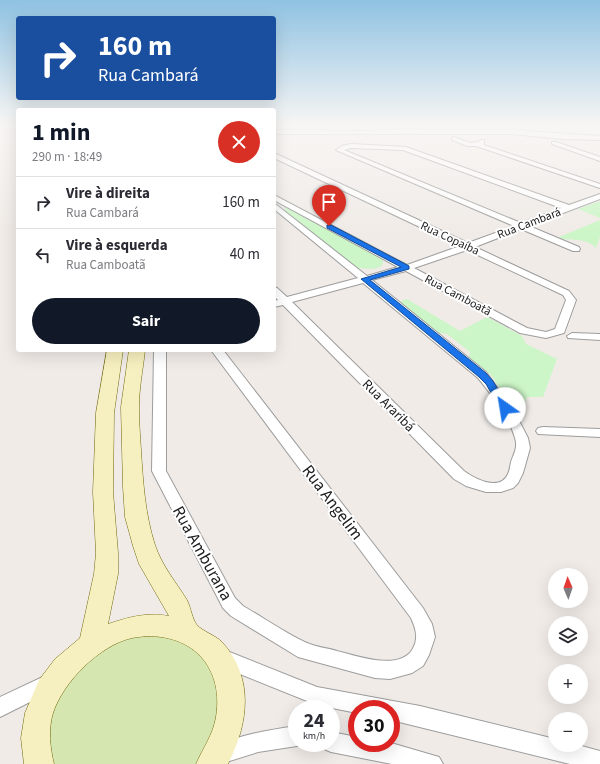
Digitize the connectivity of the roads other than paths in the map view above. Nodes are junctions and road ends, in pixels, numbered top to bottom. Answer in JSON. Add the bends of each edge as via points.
{"nodes":[{"id":1,"x":288,"y":162,"type":"edge"},
{"id":2,"x":365,"y":162,"type":"edge"},
{"id":3,"x":442,"y":162,"type":"edge"},
{"id":4,"x":533,"y":162,"type":"edge"},
{"id":5,"x":600,"y":186,"type":"edge"},
{"id":6,"x":600,"y":196,"type":"edge"},
{"id":7,"x":276,"y":198,"type":"edge"},
{"id":8,"x":290,"y":206,"type":"junction"},
{"id":9,"x":276,"y":207,"type":"edge"},
{"id":10,"x":569,"y":208,"type":"junction"},
{"id":11,"x":520,"y":226,"type":"junction"},
{"id":12,"x":469,"y":246,"type":"junction"},
{"id":13,"x":576,"y":249,"type":"dead end"},
{"id":14,"x":407,"y":268,"type":"junction"},
{"id":15,"x":365,"y":279,"type":"junction"},
{"id":16,"x":279,"y":302,"type":"edge"},
{"id":17,"x":537,"y":334,"type":"joint"},
{"id":18,"x":572,"y":336,"type":"dead end"},
{"id":19,"x":600,"y":337,"type":"edge"},
{"id":20,"x":115,"y":352,"type":"edge"},
{"id":21,"x":137,"y":352,"type":"edge"},
{"id":22,"x":160,"y":352,"type":"edge"},
{"id":23,"x":220,"y":352,"type":"edge"},
{"id":24,"x":543,"y":431,"type":"dead end"},
{"id":25,"x":600,"y":433,"type":"edge"},
{"id":26,"x":187,"y":632,"type":"junction"},
{"id":27,"x":92,"y":643,"type":"junction"},
{"id":28,"x":219,"y":657,"type":"junction"},
{"id":29,"x":416,"y":660,"type":"joint"},
{"id":30,"x":54,"y":680,"type":"junction"},
{"id":31,"x":348,"y":702,"type":"edge"},
{"id":32,"x":0,"y":708,"type":"edge"},
{"id":33,"x":400,"y":712,"type":"edge"},
{"id":34,"x":288,"y":737,"type":"edge"},
{"id":35,"x":340,"y":744,"type":"edge"},
{"id":36,"x":214,"y":759,"type":"edge"},
{"id":37,"x":600,"y":761,"type":"edge"},
{"id":38,"x":39,"y":764,"type":"edge"},
{"id":39,"x":432,"y":764,"type":"edge"}],
"edges":[{"from":1,"to":12,"type":"street","name":"Rua Copaíba"},
{"from":2,"to":11,"type":"street"},
{"from":3,"to":10,"type":"street"},
{"from":4,"to":5,"type":"street"},
{"from":6,"to":10,"type":"street","name":"Rua Cambará"},
{"from":7,"to":8,"type":"street","name":"Rua Camboatã"},
{"from":8,"to":9,"type":"street"},
{"from":8,"to":14,"type":"street","name":"Rua Camboatã"},
{"from":9,"to":15,"type":"street"},
{"from":10,"to":11,"type":"street","name":"Rua Cambará"},
{"from":11,"to":12,"type":"street","name":"Rua Cambará"},
{"from":11,"to":13,"type":"street"},
{"from":12,"to":14,"type":"street","name":"Rua Cambará"},
{"from":12,"to":17,"type":"street","name":"Rua Copaíba","via":[[570,296],[571,300],[560,331],[546,335]]},
{"from":14,"to":15,"type":"street","name":"Rua Cambará"},
{"from":14,"to":17,"type":"street","name":"Rua Camboatã","via":[[524,331]]},
{"from":15,"to":16,"type":"street","name":"Rua Cambará"},
{"from":15,"to":16,"type":"street","name":"Rua Araribá","via":[[489,383],[520,433],[524,444],[512,481],[505,485],[486,487],[476,485],[459,475]]},
{"from":18,"to":19,"type":"street"},
{"from":20,"to":27,"type":"main road","via":[[106,413],[103,492],[106,574]]},
{"from":21,"to":26,"type":"main road","via":[[130,407],[136,517],[151,564],[178,608]]},
{"from":22,"to":29,"type":"street","name":"Rua Amburana","via":[[159,471],[229,603],[237,611],[304,651],[375,669],[405,667]]},
{"from":23,"to":29,"type":"street","name":"Rua Angelim","via":[[417,613],[426,637],[423,649]]},
{"from":24,"to":25,"type":"street"},
{"from":26,"to":27,"type":"main road","via":[[165,626],[141,626],[116,631]]},
{"from":26,"to":28,"type":"main road","via":[[210,646]]},
{"from":27,"to":30,"type":"main road","via":[[71,660]]},
{"from":28,"to":31,"type":"street","via":[[317,696]]},
{"from":28,"to":36,"type":"main road","via":[[228,677],[232,701],[229,728]]},
{"from":30,"to":32,"type":"street"},
{"from":30,"to":38,"type":"main road","via":[[45,696],[37,720],[35,732]]},
{"from":33,"to":37,"type":"street"},
{"from":34,"to":36,"type":"street","via":[[258,742]]},
{"from":35,"to":39,"type":"street"}]}
